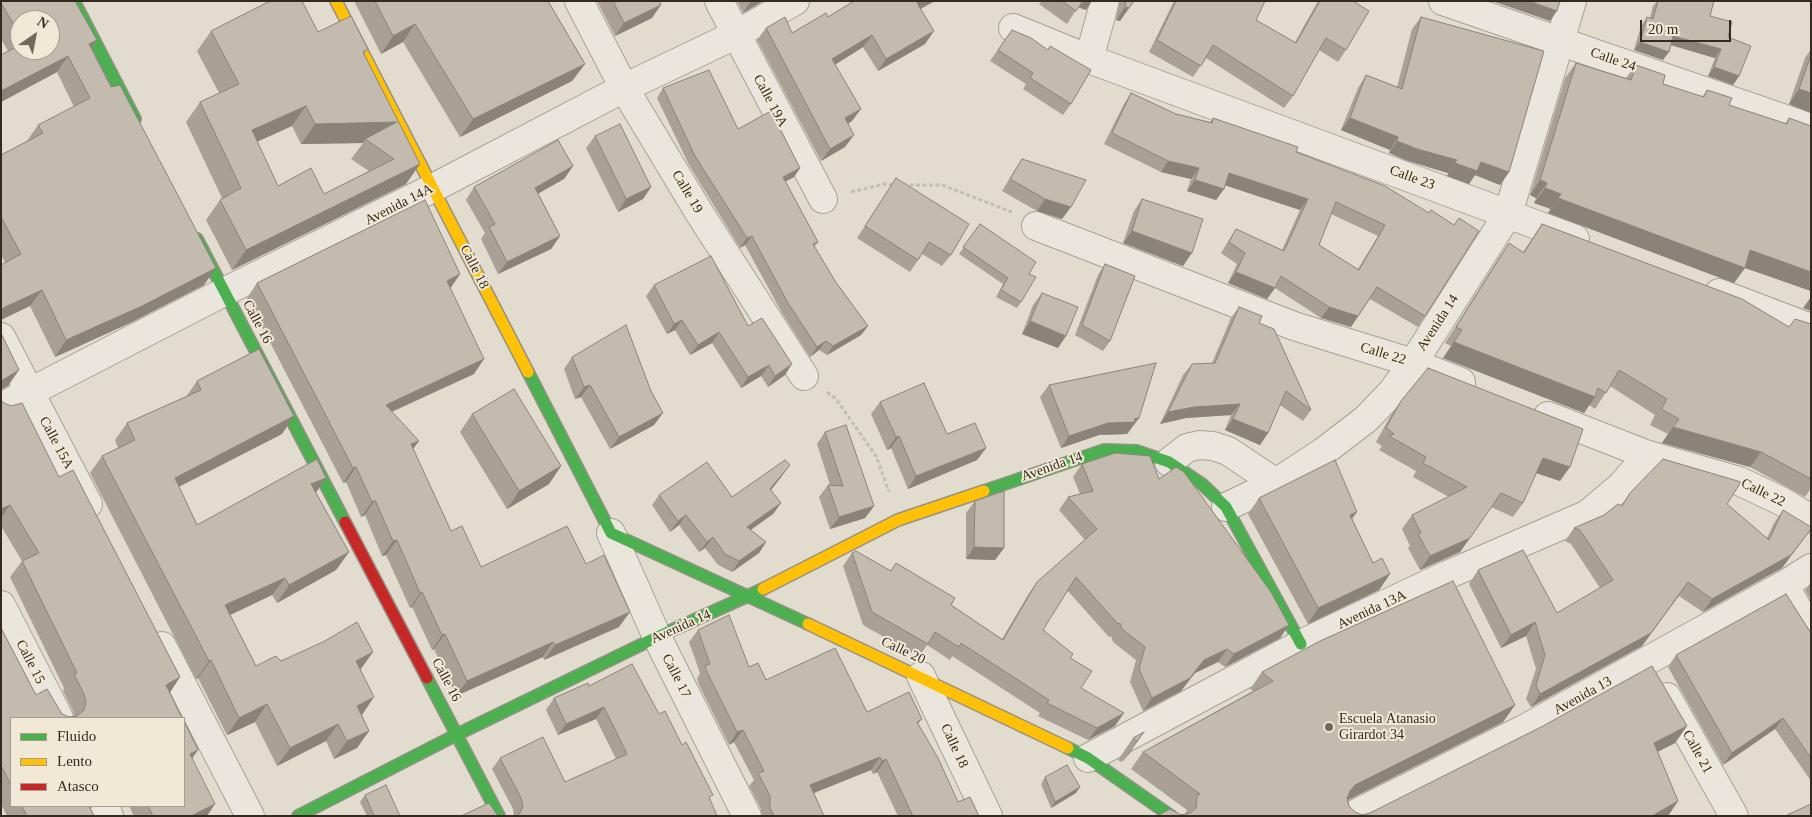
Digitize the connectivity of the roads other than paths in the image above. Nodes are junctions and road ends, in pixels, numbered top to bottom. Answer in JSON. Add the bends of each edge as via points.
{"nodes":[{"id":1,"x":74,"y":1,"type":"edge"},
{"id":2,"x":336,"y":1,"type":"edge"},
{"id":3,"x":579,"y":1,"type":"edge"},
{"id":4,"x":719,"y":1,"type":"edge"},
{"id":5,"x":795,"y":1,"type":"edge"},
{"id":6,"x":1105,"y":1,"type":"edge"},
{"id":7,"x":1443,"y":1,"type":"edge"},
{"id":8,"x":1572,"y":1,"type":"edge"},
{"id":9,"x":1013,"y":28,"type":"edge"},
{"id":10,"x":735,"y":35,"type":"junction"},
{"id":11,"x":1560,"y":42,"type":"junction"},
{"id":12,"x":1089,"y":59,"type":"junction"},
{"id":13,"x":624,"y":88,"type":"junction"},
{"id":14,"x":1811,"y":128,"type":"edge"},
{"id":15,"x":142,"y":133,"type":"edge"},
{"id":16,"x":433,"y":188,"type":"junction"},
{"id":17,"x":823,"y":199,"type":"road end"},
{"id":18,"x":1508,"y":214,"type":"junction"},
{"id":19,"x":1036,"y":226,"type":"road end"},
{"id":20,"x":192,"y":230,"type":"edge"},
{"id":21,"x":1600,"y":248,"type":"edge"},
{"id":22,"x":1691,"y":283,"type":"edge"},
{"id":23,"x":224,"y":292,"type":"junction"},
{"id":24,"x":1811,"y":328,"type":"edge"},
{"id":25,"x":1,"y":337,"type":"edge"},
{"id":26,"x":1413,"y":363,"type":"junction"},
{"id":27,"x":804,"y":376,"type":"road end"},
{"id":28,"x":30,"y":392,"type":"junction"},
{"id":29,"x":1485,"y":392,"type":"edge"},
{"id":30,"x":1521,"y":406,"type":"edge"},
{"id":31,"x":1,"y":407,"type":"edge"},
{"id":32,"x":1648,"y":455,"type":"junction"},
{"id":33,"x":1169,"y":462,"type":"junction"},
{"id":34,"x":1276,"y":483,"type":"junction"},
{"id":35,"x":1226,"y":507,"type":"junction"},
{"id":36,"x":1811,"y":519,"type":"edge"},
{"id":37,"x":99,"y":524,"type":"edge"},
{"id":38,"x":611,"y":533,"type":"junction"},
{"id":39,"x":1811,"y":568,"type":"edge"},
{"id":40,"x":1447,"y":575,"type":"junction"},
{"id":41,"x":1784,"y":585,"type":"junction"},
{"id":42,"x":748,"y":597,"type":"junction"},
{"id":43,"x":1460,"y":601,"type":"edge"},
{"id":44,"x":1,"y":605,"type":"edge"},
{"id":45,"x":149,"y":622,"type":"edge"},
{"id":46,"x":1811,"y":632,"type":"edge"},
{"id":47,"x":657,"y":637,"type":"junction"},
{"id":48,"x":1300,"y":644,"type":"junction"},
{"id":49,"x":1646,"y":661,"type":"junction"},
{"id":50,"x":921,"y":676,"type":"junction"},
{"id":51,"x":1511,"y":703,"type":"edge"},
{"id":52,"x":58,"y":717,"type":"edge"},
{"id":53,"x":1524,"y":729,"type":"junction"},
{"id":54,"x":458,"y":734,"type":"junction"},
{"id":55,"x":1088,"y":758,"type":"junction"},
{"id":56,"x":1724,"y":813,"type":"edge"},
{"id":57,"x":250,"y":816,"type":"edge"},
{"id":58,"x":298,"y":816,"type":"edge"},
{"id":59,"x":500,"y":816,"type":"edge"},
{"id":60,"x":747,"y":816,"type":"edge"},
{"id":61,"x":988,"y":816,"type":"edge"},
{"id":62,"x":1171,"y":816,"type":"edge"},
{"id":63,"x":1351,"y":816,"type":"edge"}],
"edges":[{"from":1,"to":15,"type":"street"},
{"from":2,"to":16,"type":"street","name":"Calle 18"},
{"from":3,"to":13,"type":"street","name":"Calle 19"},
{"from":4,"to":10,"type":"street","name":"Calle 19A"},
{"from":5,"to":10,"type":"street","name":"Avenida 14A"},
{"from":6,"to":12,"type":"street"},
{"from":7,"to":11,"type":"street","name":"Calle 24"},
{"from":8,"to":11,"type":"street","name":"Avenida 14"},
{"from":9,"to":12,"type":"street","name":"Calle 23"},
{"from":10,"to":13,"type":"street","name":"Avenida 14A"},
{"from":10,"to":17,"type":"street","name":"Calle 19A"},
{"from":11,"to":14,"type":"street","name":"Calle 24"},
{"from":11,"to":18,"type":"street","name":"Avenida 14"},
{"from":12,"to":18,"type":"street","name":"Calle 23"},
{"from":13,"to":16,"type":"street","name":"Avenida 14A"},
{"from":13,"to":27,"type":"street","name":"Calle 19"},
{"from":16,"to":23,"type":"street","name":"Avenida 14A"},
{"from":16,"to":38,"type":"street","name":"Calle 18"},
{"from":18,"to":21,"type":"street","name":"Calle 23"},
{"from":18,"to":26,"type":"street","name":"Avenida 14"},
{"from":19,"to":26,"type":"street","name":"Calle 22","via":[[1294,326]]},
{"from":20,"to":23,"type":"street","name":"Calle 16"},
{"from":22,"to":24,"type":"street"},
{"from":23,"to":28,"type":"street","name":"Avenida 14A"},
{"from":23,"to":54,"type":"street","name":"Calle 16"},
{"from":25,"to":28,"type":"street","name":"Calle 15A"},
{"from":26,"to":29,"type":"street","name":"Calle 22"},
{"from":26,"to":34,"type":"street","name":"Avenida 14","via":[[1392,392],[1366,419]]},
{"from":28,"to":31,"type":"street","name":"Avenida 14A"},
{"from":28,"to":37,"type":"street","name":"Calle 15A"},
{"from":30,"to":32,"type":"street","name":"Calle 22"},
{"from":32,"to":36,"type":"street","name":"Calle 22","via":[[1739,481]]},
{"from":32,"to":40,"type":"street","name":"Avenida 13A","via":[[1621,486],[1588,514]]},
{"from":33,"to":34,"type":"street","via":[[1187,448],[1213,446],[1236,456]]},
{"from":33,"to":35,"type":"street","name":"Avenida 14","via":[[1202,484]]},
{"from":33,"to":42,"type":"street","name":"Avenida 14","via":[[1137,451],[1104,450],[898,520]]},
{"from":34,"to":35,"type":"street","name":"Avenida 14"},
{"from":35,"to":48,"type":"street"},
{"from":38,"to":42,"type":"street","name":"Calle 20"},
{"from":38,"to":47,"type":"street","name":"Calle 17"},
{"from":39,"to":41,"type":"street","name":"Avenida 13"},
{"from":40,"to":43,"type":"street"},
{"from":40,"to":48,"type":"street","name":"Avenida 13A"},
{"from":41,"to":46,"type":"street"},
{"from":41,"to":49,"type":"street","name":"Avenida 13"},
{"from":42,"to":47,"type":"street","name":"Avenida 14"},
{"from":42,"to":50,"type":"street","name":"Calle 20"},
{"from":44,"to":52,"type":"street","name":"Calle 15"},
{"from":45,"to":57,"type":"street"},
{"from":47,"to":54,"type":"street","name":"Avenida 14"},
{"from":47,"to":60,"type":"street","name":"Calle 17"},
{"from":48,"to":55,"type":"street","name":"Avenida 13A"},
{"from":49,"to":53,"type":"street","name":"Avenida 13"},
{"from":49,"to":56,"type":"street","name":"Calle 21"},
{"from":50,"to":55,"type":"street","name":"Calle 20"},
{"from":50,"to":61,"type":"street","name":"Calle 18"},
{"from":51,"to":53,"type":"street"},
{"from":53,"to":63,"type":"street","name":"Avenida 13"},
{"from":54,"to":58,"type":"street","name":"Avenida 14"},
{"from":54,"to":59,"type":"street","name":"Calle 16"},
{"from":55,"to":62,"type":"street","name":"Calle 20"}]}
